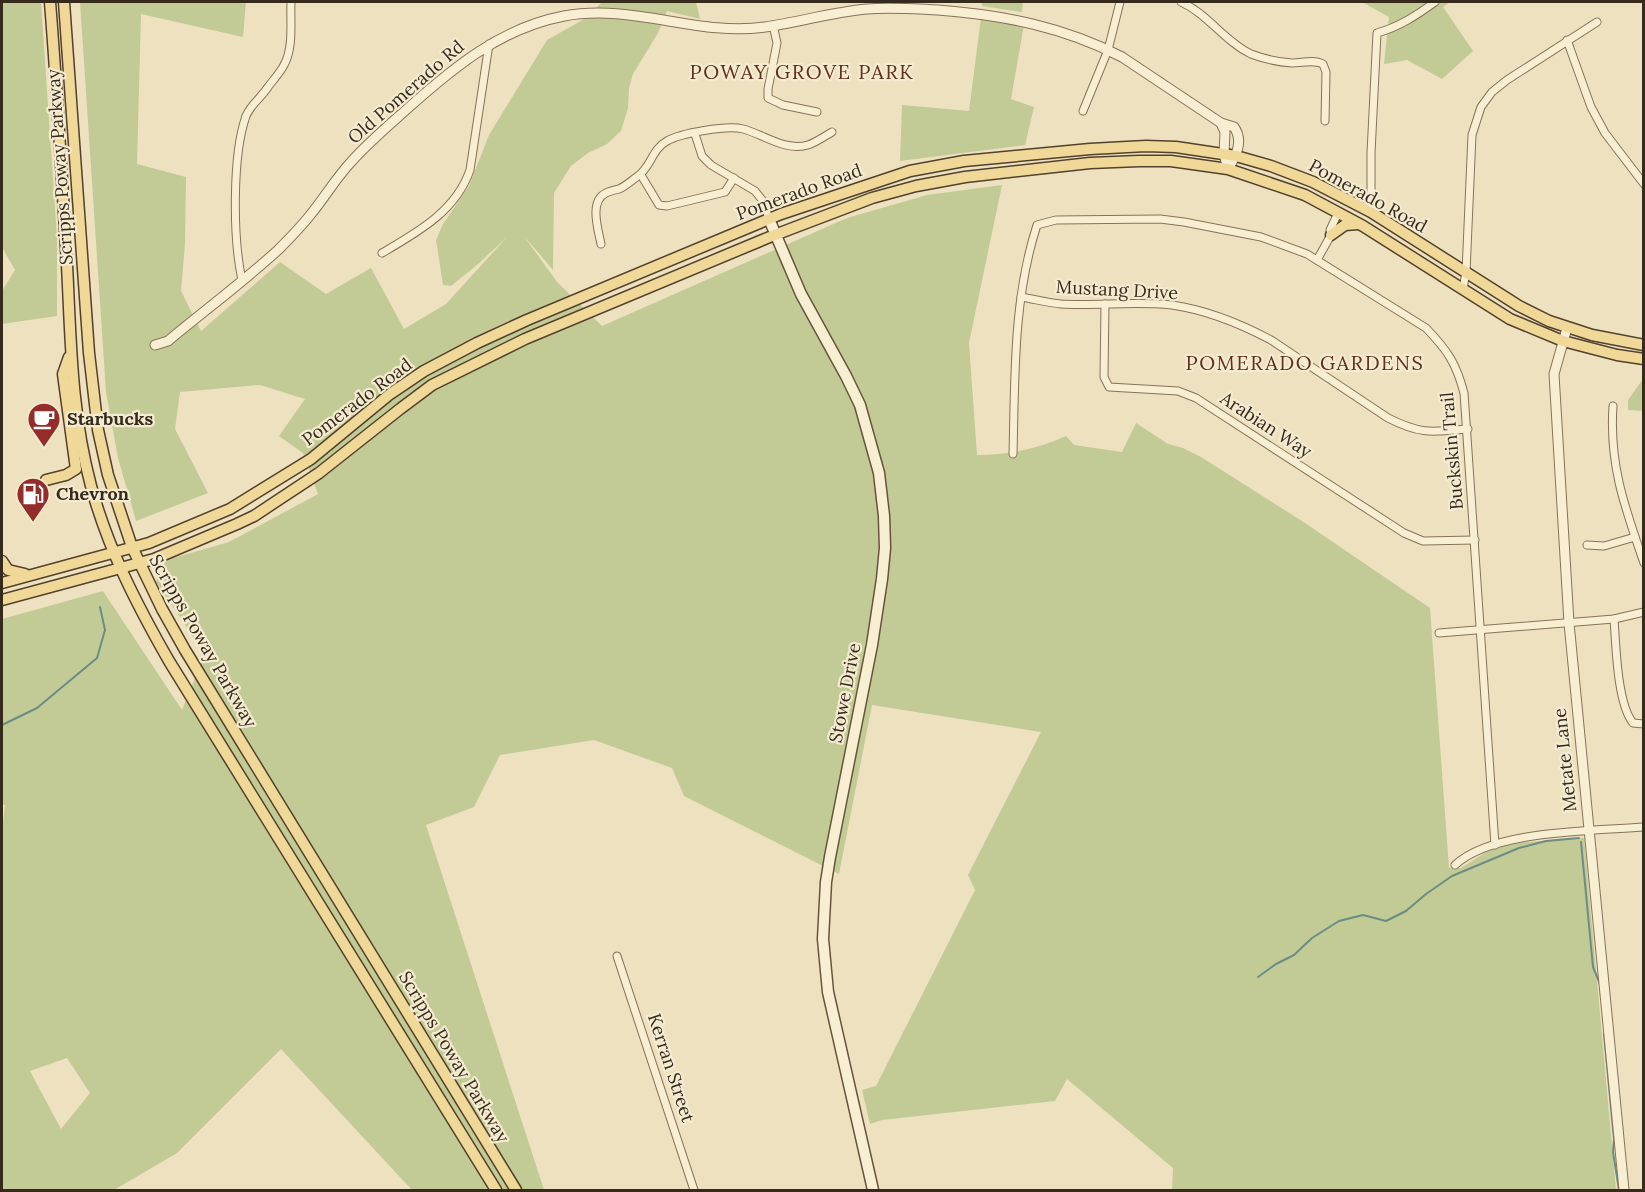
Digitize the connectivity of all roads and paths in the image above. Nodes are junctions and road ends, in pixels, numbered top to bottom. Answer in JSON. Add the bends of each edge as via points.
{"nodes":[{"id":1,"x":50,"y":2,"type":"edge"},
{"id":2,"x":64,"y":2,"type":"edge"},
{"id":3,"x":291,"y":2,"type":"edge"},
{"id":4,"x":1120,"y":2,"type":"edge"},
{"id":5,"x":1182,"y":2,"type":"edge"},
{"id":6,"x":1435,"y":2,"type":"edge"},
{"id":7,"x":1598,"y":22,"type":"dead end"},
{"id":8,"x":773,"y":26,"type":"junction"},
{"id":9,"x":1567,"y":40,"type":"junction"},
{"id":10,"x":489,"y":44,"type":"junction"},
{"id":11,"x":1108,"y":50,"type":"junction"},
{"id":12,"x":1083,"y":111,"type":"dead end"},
{"id":13,"x":817,"y":112,"type":"dead end"},
{"id":14,"x":1325,"y":121,"type":"dead end"},
{"id":15,"x":1221,"y":123,"type":"junction"},
{"id":16,"x":832,"y":132,"type":"dead end"},
{"id":17,"x":695,"y":134,"type":"junction"},
{"id":18,"x":1224,"y":154,"type":"junction"},
{"id":19,"x":1236,"y":156,"type":"junction"},
{"id":20,"x":1228,"y":169,"type":"junction"},
{"id":21,"x":641,"y":174,"type":"junction"},
{"id":22,"x":734,"y":178,"type":"junction"},
{"id":23,"x":1644,"y":184,"type":"edge"},
{"id":24,"x":1371,"y":212,"type":"junction"},
{"id":25,"x":1338,"y":213,"type":"junction"},
{"id":26,"x":769,"y":219,"type":"junction"},
{"id":27,"x":1359,"y":225,"type":"junction"},
{"id":28,"x":776,"y":235,"type":"junction"},
{"id":29,"x":1331,"y":235,"type":"junction"},
{"id":30,"x":601,"y":243,"type":"dead end"},
{"id":31,"x":382,"y":254,"type":"dead end"},
{"id":32,"x":1317,"y":260,"type":"junction"},
{"id":33,"x":1466,"y":272,"type":"junction"},
{"id":34,"x":242,"y":280,"type":"junction"},
{"id":35,"x":1463,"y":289,"type":"junction"},
{"id":36,"x":1021,"y":297,"type":"junction"},
{"id":37,"x":1105,"y":304,"type":"junction"},
{"id":38,"x":1567,"y":328,"type":"junction"},
{"id":39,"x":1563,"y":341,"type":"junction"},
{"id":40,"x":155,"y":345,"type":"dead end"},
{"id":41,"x":1644,"y":345,"type":"edge"},
{"id":42,"x":70,"y":354,"type":"junction"},
{"id":43,"x":1644,"y":359,"type":"edge"},
{"id":44,"x":1613,"y":406,"type":"dead end"},
{"id":45,"x":1468,"y":429,"type":"junction"},
{"id":46,"x":1013,"y":454,"type":"dead end"},
{"id":47,"x":46,"y":480,"type":"dead end"},
{"id":48,"x":1635,"y":537,"type":"junction"},
{"id":49,"x":1475,"y":540,"type":"junction"},
{"id":50,"x":1587,"y":546,"type":"dead end"},
{"id":51,"x":132,"y":547,"type":"junction"},
{"id":52,"x":113,"y":552,"type":"junction"},
{"id":53,"x":2,"y":561,"type":"edge"},
{"id":54,"x":139,"y":563,"type":"junction"},
{"id":55,"x":1644,"y":563,"type":"edge"},
{"id":56,"x":120,"y":568,"type":"junction"},
{"id":57,"x":29,"y":575,"type":"junction"},
{"id":58,"x":2,"y":583,"type":"edge"},
{"id":59,"x":2,"y":600,"type":"edge"},
{"id":60,"x":1644,"y":612,"type":"edge"},
{"id":61,"x":1614,"y":620,"type":"junction"},
{"id":62,"x":1569,"y":623,"type":"junction"},
{"id":63,"x":1481,"y":630,"type":"junction"},
{"id":64,"x":1439,"y":633,"type":"dead end"},
{"id":65,"x":1644,"y":724,"type":"edge"},
{"id":66,"x":1644,"y":827,"type":"edge"},
{"id":67,"x":1589,"y":831,"type":"junction"},
{"id":68,"x":1495,"y":845,"type":"junction"},
{"id":69,"x":1455,"y":865,"type":"dead end"},
{"id":70,"x":617,"y":956,"type":"dead end"},
{"id":71,"x":496,"y":1191,"type":"edge"},
{"id":72,"x":516,"y":1191,"type":"edge"},
{"id":73,"x":694,"y":1191,"type":"edge"},
{"id":74,"x":873,"y":1191,"type":"edge"},
{"id":75,"x":1624,"y":1191,"type":"edge"}],
"edges":[{"from":1,"to":42,"type":"main road","name":"Scripps Poway Parkway"},
{"from":2,"to":51,"type":"main road","name":"Scripps Poway Parkway","via":[[94,398],[108,475]]},
{"from":3,"to":34,"type":"street","via":[[288,54],[278,74],[251,106],[237,156],[236,237]]},
{"from":4,"to":11,"type":"street"},
{"from":5,"to":14,"type":"street","via":[[1228,41],[1251,54],[1282,62],[1323,64]]},
{"from":6,"to":24,"type":"street","via":[[1394,29],[1377,33]]},
{"from":7,"to":9,"type":"street"},
{"from":8,"to":10,"type":"street","name":"Old Pomerado Rd","via":[[733,30],[626,13],[592,12],[533,23]]},
{"from":8,"to":11,"type":"street","name":"Old Pomerado Rd","via":[[867,9],[968,12],[1037,24]]},
{"from":8,"to":13,"type":"street","via":[[777,43],[768,98]]},
{"from":9,"to":23,"type":"street","via":[[1591,108]]},
{"from":9,"to":33,"type":"street","via":[[1507,80],[1481,107],[1472,135]]},
{"from":10,"to":31,"type":"street","via":[[465,184],[447,208]]},
{"from":10,"to":34,"type":"street","name":"Old Pomerado Rd","via":[[471,55],[372,141],[302,225]]},
{"from":11,"to":12,"type":"street"},
{"from":11,"to":15,"type":"street","name":"Old Pomerado Rd"},
{"from":15,"to":18,"type":"street","via":[[1226,132]]},
{"from":15,"to":19,"type":"street","name":"Old Pomerado Rd","via":[[1228,123],[1238,133]]},
{"from":16,"to":17,"type":"street","via":[[808,145],[793,146],[742,129]]},
{"from":17,"to":21,"type":"street","via":[[664,143]]},
{"from":17,"to":22,"type":"street","via":[[702,156]]},
{"from":18,"to":19,"type":"main road","name":"Pomerado Road"},
{"from":18,"to":20,"type":"street"},
{"from":18,"to":26,"type":"main road","name":"Pomerado Road","via":[[1146,146],[964,161],[910,171]]},
{"from":19,"to":20,"type":"street"},
{"from":19,"to":24,"type":"main road","name":"Pomerado Road","via":[[1313,182]]},
{"from":20,"to":25,"type":"main road","name":"Pomerado Road","via":[[1305,195]]},
{"from":20,"to":28,"type":"main road","name":"Pomerado Road","via":[[1140,161],[965,177],[872,198]]},
{"from":21,"to":22,"type":"street","via":[[659,205],[668,206],[724,192]]},
{"from":21,"to":30,"type":"street","via":[[604,193],[598,201]]},
{"from":22,"to":26,"type":"street","via":[[755,191]]},
{"from":24,"to":25,"type":"main road","via":[[1351,208]]},
{"from":24,"to":33,"type":"main road","name":"Pomerado Road"},
{"from":25,"to":27,"type":"main road","name":"Pomerado Road"},
{"from":25,"to":29,"type":"street"},
{"from":26,"to":28,"type":"main road","name":"Stowe Drive"},
{"from":26,"to":51,"type":"main road","name":"Pomerado Road","via":[[527,320],[450,357],[390,394],[311,459],[245,501]]},
{"from":27,"to":29,"type":"main road","via":[[1345,225]]},
{"from":27,"to":35,"type":"main road","name":"Pomerado Road"},
{"from":28,"to":54,"type":"main road","name":"Pomerado Road","via":[[525,339],[432,385],[319,473],[254,516]]},
{"from":28,"to":74,"type":"main road","name":"Stowe Drive","via":[[801,294],[860,405],[879,473],[884,516],[882,579],[830,857],[824,929],[828,992]]},
{"from":29,"to":32,"type":"street"},
{"from":32,"to":36,"type":"street","name":"Buckskin Trail","via":[[1260,237],[1184,222],[1056,220],[1037,225]]},
{"from":32,"to":45,"type":"street","name":"Buckskin Trail","via":[[1426,328],[1442,344],[1457,367]]},
{"from":33,"to":35,"type":"street"},
{"from":33,"to":38,"type":"main road","name":"Pomerado Road","via":[[1519,306]]},
{"from":34,"to":40,"type":"street","name":"Old Pomerado Rd","via":[[168,341]]},
{"from":35,"to":39,"type":"main road","name":"Pomerado Road","via":[[1510,319]]},
{"from":36,"to":37,"type":"street","name":"Mustang Drive","via":[[1059,304]]},
{"from":36,"to":46,"type":"street","via":[[1016,335]]},
{"from":37,"to":45,"type":"street","name":"Mustang Drive","via":[[1151,304],[1210,314],[1270,340],[1408,428],[1428,432]]},
{"from":37,"to":49,"type":"street","name":"Arabian Way","via":[[1104,377],[1108,387],[1178,391],[1196,398],[1404,533],[1424,541]]},
{"from":38,"to":39,"type":"street","name":"Metate Lane"},
{"from":38,"to":41,"type":"main road","name":"Pomerado Road"},
{"from":39,"to":43,"type":"main road","name":"Pomerado Road"},
{"from":39,"to":62,"type":"street","name":"Metate Lane","via":[[1555,368],[1554,394]]},
{"from":42,"to":47,"type":"main road","via":[[63,375],[76,469],[66,476]]},
{"from":42,"to":52,"type":"main road","name":"Scripps Poway Parkway","via":[[79,433]]},
{"from":44,"to":48,"type":"street","via":[[1617,484]]},
{"from":45,"to":49,"type":"street","name":"Buckskin Trail"},
{"from":48,"to":50,"type":"street","via":[[1604,546]]},
{"from":48,"to":55,"type":"street"},
{"from":49,"to":63,"type":"street","name":"Buckskin Trail"},
{"from":51,"to":52,"type":"main road","name":"Pomerado Road"},
{"from":51,"to":54,"type":"main road","name":"Scripps Poway Parkway"},
{"from":52,"to":56,"type":"main road","name":"Scripps Poway Parkway"},
{"from":52,"to":57,"type":"main road","name":"Pomerado Road"},
{"from":53,"to":57,"type":"main road","via":[[8,570]]},
{"from":54,"to":56,"type":"main road","name":"Pomerado Road"},
{"from":54,"to":72,"type":"main road","name":"Scripps Poway Parkway","via":[[185,650]]},
{"from":56,"to":59,"type":"main road","name":"Pomerado Road"},
{"from":56,"to":71,"type":"main road","name":"Scripps Poway Parkway","via":[[169,661]]},
{"from":57,"to":58,"type":"main road","name":"Pomerado Road"},
{"from":60,"to":61,"type":"street"},
{"from":61,"to":62,"type":"street"},
{"from":61,"to":65,"type":"street","via":[[1626,715],[1633,723]]},
{"from":62,"to":63,"type":"street"},
{"from":62,"to":67,"type":"street","name":"Metate Lane"},
{"from":63,"to":64,"type":"street"},
{"from":63,"to":68,"type":"street","name":"Buckskin Trail"},
{"from":66,"to":67,"type":"street"},
{"from":67,"to":68,"type":"street","via":[[1523,837]]},
{"from":67,"to":75,"type":"street","name":"Metate Lane"},
{"from":68,"to":69,"type":"street","via":[[1478,849]]},
{"from":70,"to":73,"type":"street","name":"Kerran Street"}]}
